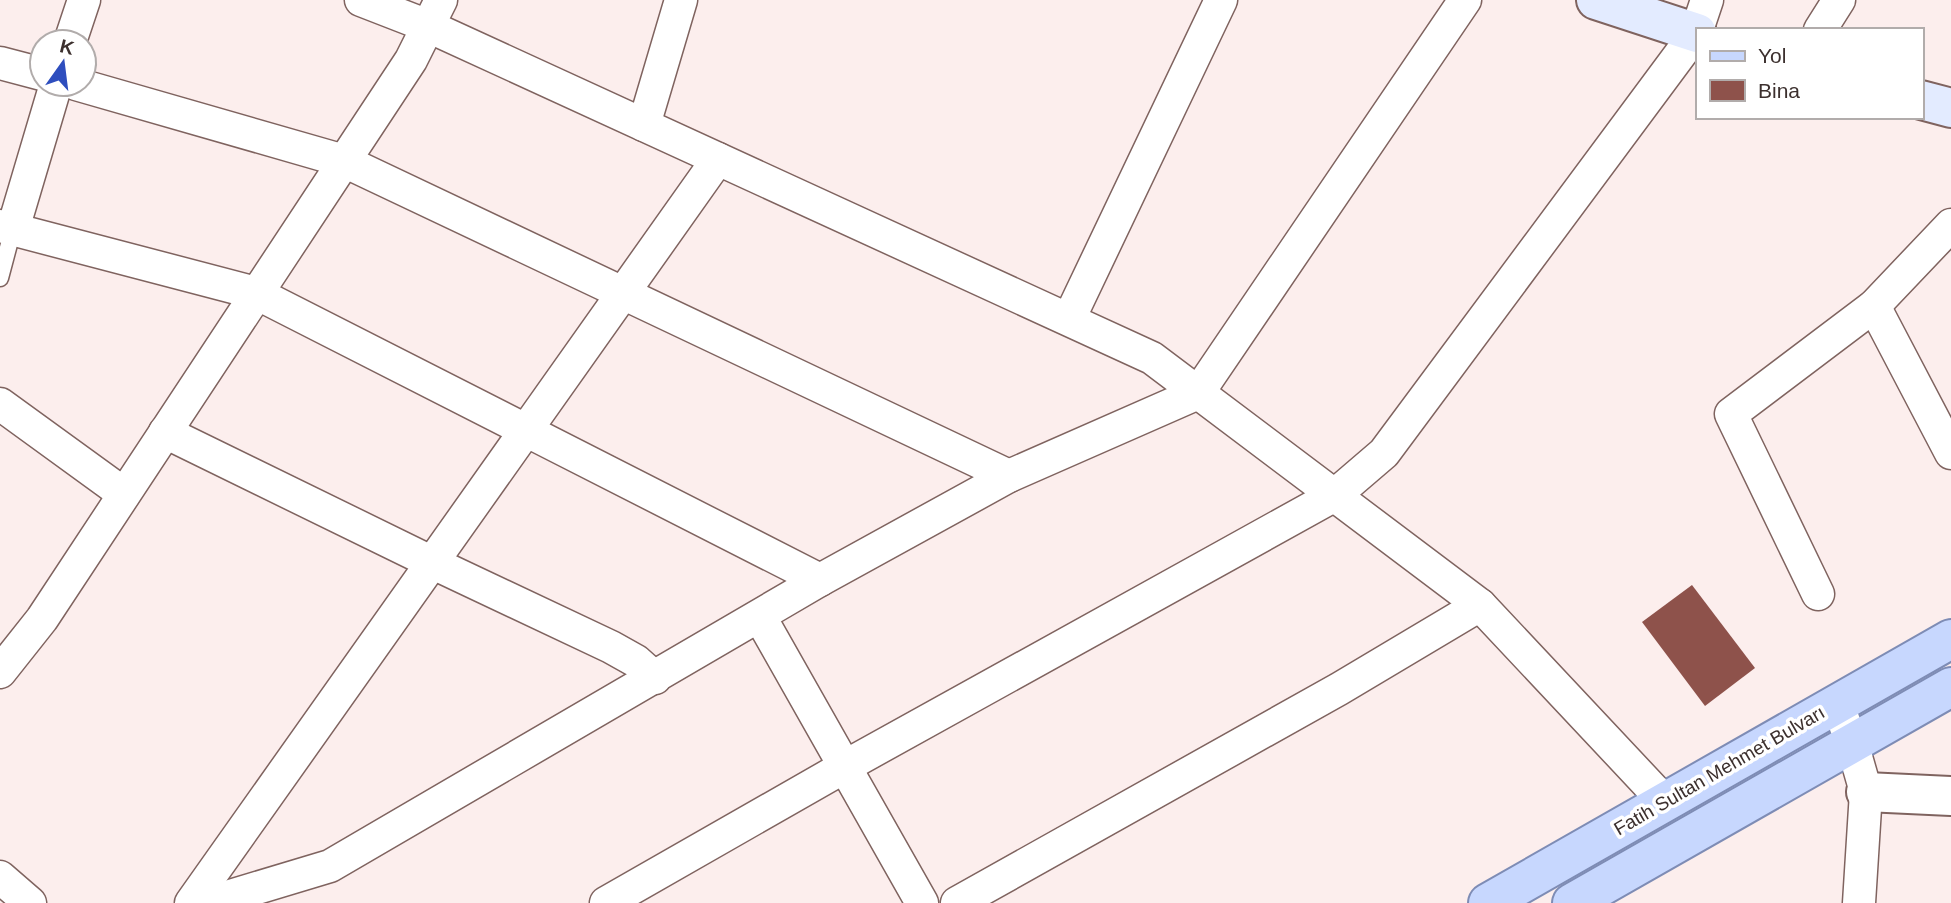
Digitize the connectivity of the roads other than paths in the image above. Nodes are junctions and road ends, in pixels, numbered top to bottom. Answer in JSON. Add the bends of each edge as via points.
{"nodes":[{"id":1,"x":84,"y":0,"type":"edge"},
{"id":2,"x":361,"y":0,"type":"edge"},
{"id":3,"x":681,"y":0,"type":"edge"},
{"id":4,"x":1221,"y":0,"type":"edge"},
{"id":5,"x":1465,"y":0,"type":"edge"},
{"id":6,"x":1597,"y":0,"type":"edge"},
{"id":7,"x":1839,"y":0,"type":"edge"},
{"id":8,"x":435,"y":13,"type":"edge"},
{"id":9,"x":1700,"y":22,"type":"edge"},
{"id":10,"x":75,"y":28,"type":"edge"},
{"id":11,"x":1821,"y":28,"type":"edge"},
{"id":12,"x":0,"y":62,"type":"edge"},
{"id":13,"x":28,"y":70,"type":"edge"},
{"id":14,"x":98,"y":90,"type":"edge"},
{"id":15,"x":51,"y":98,"type":"edge"},
{"id":16,"x":643,"y":125,"type":"junction"},
{"id":17,"x":718,"y":159,"type":"junction"},
{"id":18,"x":344,"y":160,"type":"junction"},
{"id":19,"x":1951,"y":225,"type":"edge"},
{"id":20,"x":6,"y":228,"type":"edge"},
{"id":21,"x":0,"y":278,"type":"edge"},
{"id":22,"x":256,"y":293,"type":"junction"},
{"id":23,"x":624,"y":293,"type":"junction"},
{"id":24,"x":1874,"y":306,"type":"junction"},
{"id":25,"x":1069,"y":319,"type":"junction"},
{"id":26,"x":1198,"y":393,"type":"junction"},
{"id":27,"x":0,"y":404,"type":"edge"},
{"id":28,"x":526,"y":431,"type":"junction"},
{"id":29,"x":165,"y":432,"type":"junction"},
{"id":30,"x":1951,"y":453,"type":"edge"},
{"id":31,"x":1009,"y":476,"type":"junction"},
{"id":32,"x":124,"y":494,"type":"junction"},
{"id":33,"x":1335,"y":495,"type":"junction"},
{"id":34,"x":433,"y":563,"type":"junction"},
{"id":35,"x":820,"y":580,"type":"junction"},
{"id":36,"x":1818,"y":594,"type":"dead end"},
{"id":37,"x":1480,"y":605,"type":"junction"},
{"id":38,"x":760,"y":617,"type":"junction"},
{"id":39,"x":1951,"y":639,"type":"edge"},
{"id":40,"x":0,"y":672,"type":"edge"},
{"id":41,"x":655,"y":678,"type":"junction"},
{"id":42,"x":1951,"y":687,"type":"edge"},
{"id":43,"x":1837,"y":704,"type":"junction"},
{"id":44,"x":1852,"y":743,"type":"junction"},
{"id":45,"x":844,"y":767,"type":"junction"},
{"id":46,"x":1866,"y":792,"type":"junction"},
{"id":47,"x":1951,"y":796,"type":"edge"},
{"id":48,"x":1664,"y":801,"type":"junction"},
{"id":49,"x":0,"y":877,"type":"edge"},
{"id":50,"x":30,"y":903,"type":"edge"},
{"id":51,"x":191,"y":903,"type":"edge"},
{"id":52,"x":206,"y":903,"type":"edge"},
{"id":53,"x":607,"y":903,"type":"edge"},
{"id":54,"x":922,"y":903,"type":"edge"},
{"id":55,"x":957,"y":903,"type":"edge"},
{"id":56,"x":1488,"y":903,"type":"edge"},
{"id":57,"x":1572,"y":903,"type":"edge"},
{"id":58,"x":1859,"y":903,"type":"edge"}],
"edges":[{"from":1,"to":10,"type":"street"},
{"from":2,"to":8,"type":"street"},
{"from":3,"to":16,"type":"street"},
{"from":4,"to":25,"type":"street"},
{"from":5,"to":26,"type":"street"},
{"from":6,"to":9,"type":"main road"},
{"from":7,"to":11,"type":"street"},
{"from":8,"to":16,"type":"street"},
{"from":8,"to":18,"type":"street","via":[[411,60]]},
{"from":9,"to":33,"type":"street","via":[[1384,453]]},
{"from":12,"to":13,"type":"street"},
{"from":14,"to":18,"type":"street"},
{"from":15,"to":20,"type":"street"},
{"from":16,"to":17,"type":"street"},
{"from":17,"to":23,"type":"street"},
{"from":17,"to":25,"type":"street"},
{"from":18,"to":22,"type":"street"},
{"from":18,"to":23,"type":"street"},
{"from":19,"to":24,"type":"street"},
{"from":20,"to":21,"type":"lane"},
{"from":20,"to":22,"type":"street"},
{"from":22,"to":28,"type":"street"},
{"from":22,"to":29,"type":"street"},
{"from":23,"to":28,"type":"street"},
{"from":23,"to":31,"type":"street"},
{"from":24,"to":30,"type":"street"},
{"from":24,"to":36,"type":"street","via":[[1731,414]]},
{"from":25,"to":26,"type":"street","via":[[1152,358]]},
{"from":26,"to":31,"type":"street"},
{"from":26,"to":33,"type":"street"},
{"from":27,"to":32,"type":"street"},
{"from":28,"to":34,"type":"street"},
{"from":28,"to":35,"type":"street"},
{"from":29,"to":32,"type":"street"},
{"from":29,"to":34,"type":"street"},
{"from":31,"to":35,"type":"street"},
{"from":32,"to":40,"type":"street","via":[[42,619]]},
{"from":33,"to":37,"type":"street"},
{"from":33,"to":45,"type":"street"},
{"from":34,"to":41,"type":"street","via":[[611,647]]},
{"from":34,"to":51,"type":"street"},
{"from":35,"to":38,"type":"street"},
{"from":37,"to":48,"type":"street"},
{"from":37,"to":55,"type":"street"},
{"from":38,"to":41,"type":"street"},
{"from":38,"to":45,"type":"street"},
{"from":39,"to":43,"type":"main road","name":"Fatih Sultan Mehmet Bulvarı"},
{"from":41,"to":52,"type":"street","via":[[330,866]]},
{"from":42,"to":44,"type":"main road"},
{"from":43,"to":44,"type":"street"},
{"from":43,"to":48,"type":"main road","name":"Fatih Sultan Mehmet Bulvarı"},
{"from":44,"to":46,"type":"street"},
{"from":44,"to":57,"type":"main road"},
{"from":45,"to":53,"type":"street"},
{"from":45,"to":54,"type":"street"},
{"from":46,"to":47,"type":"street"},
{"from":46,"to":58,"type":"street"},
{"from":48,"to":56,"type":"main road","name":"Fatih Sultan Mehmet Bulvarı"},
{"from":49,"to":50,"type":"street"}]}
